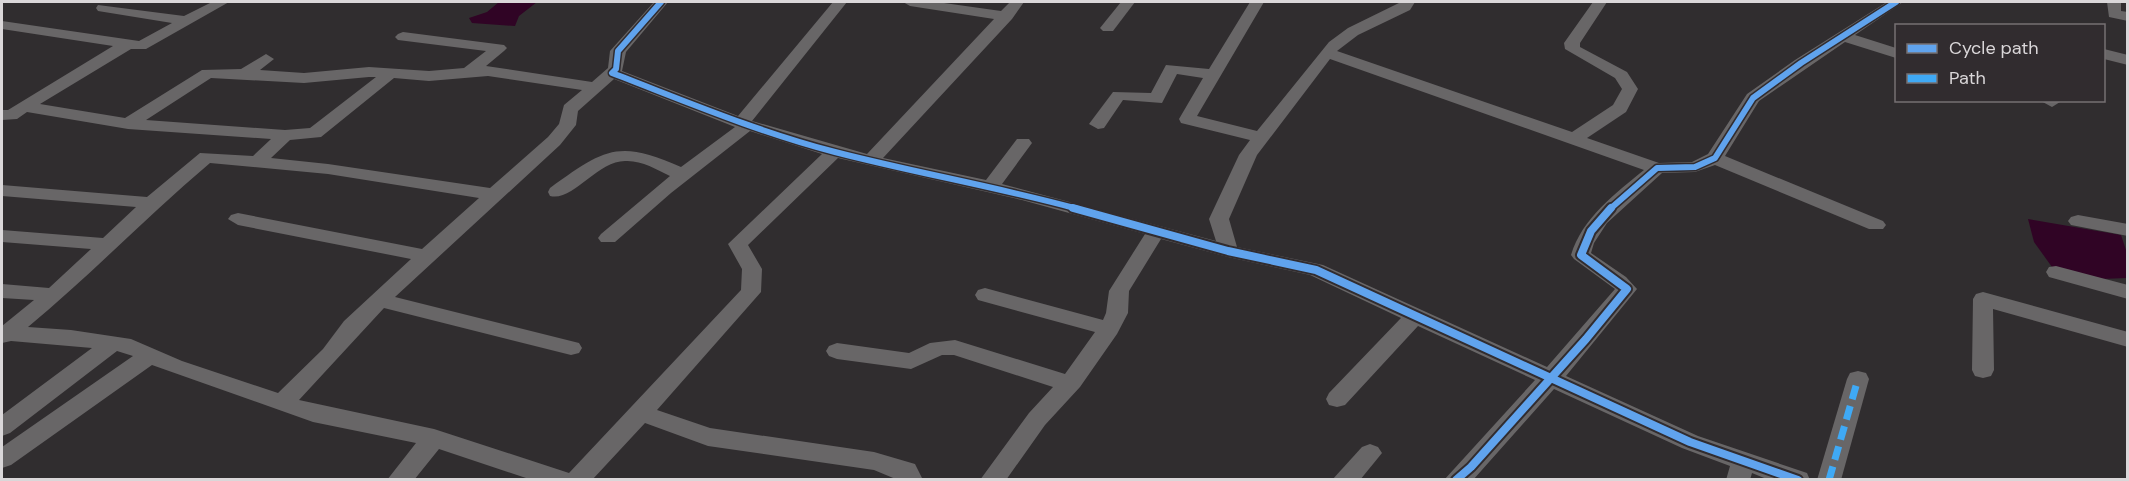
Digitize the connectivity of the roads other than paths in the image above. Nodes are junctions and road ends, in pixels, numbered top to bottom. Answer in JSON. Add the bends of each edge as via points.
{"nodes":[{"id":1,"x":222,"y":2,"type":"edge"},
{"id":2,"x":661,"y":2,"type":"edge"},
{"id":3,"x":840,"y":2,"type":"edge"},
{"id":4,"x":910,"y":2,"type":"edge"},
{"id":5,"x":1017,"y":2,"type":"edge"},
{"id":6,"x":1128,"y":2,"type":"edge"},
{"id":7,"x":1257,"y":2,"type":"edge"},
{"id":8,"x":1408,"y":2,"type":"edge"},
{"id":9,"x":1600,"y":2,"type":"edge"},
{"id":10,"x":1896,"y":2,"type":"edge"},
{"id":11,"x":2114,"y":2,"type":"edge"},
{"id":12,"x":103,"y":8,"type":"dead end"},
{"id":13,"x":1007,"y":16,"type":"junction"},
{"id":14,"x":2127,"y":17,"type":"edge"},
{"id":15,"x":185,"y":21,"type":"junction"},
{"id":16,"x":2,"y":25,"type":"edge"},
{"id":17,"x":1108,"y":28,"type":"dead end"},
{"id":18,"x":1842,"y":36,"type":"junction"},
{"id":19,"x":403,"y":37,"type":"dead end"},
{"id":20,"x":128,"y":44,"type":"junction"},
{"id":21,"x":1326,"y":52,"type":"junction"},
{"id":22,"x":1895,"y":53,"type":"edge"},
{"id":23,"x":2105,"y":54,"type":"edge"},
{"id":24,"x":266,"y":59,"type":"dead end"},
{"id":25,"x":2127,"y":60,"type":"edge"},
{"id":26,"x":612,"y":72,"type":"junction"},
{"id":27,"x":391,"y":73,"type":"junction"},
{"id":28,"x":244,"y":74,"type":"junction"},
{"id":29,"x":467,"y":74,"type":"junction"},
{"id":30,"x":1214,"y":75,"type":"junction"},
{"id":31,"x":592,"y":87,"type":"junction"},
{"id":32,"x":10,"y":114,"type":"edge"},
{"id":33,"x":128,"y":124,"type":"junction"},
{"id":34,"x":745,"y":124,"type":"junction"},
{"id":35,"x":1098,"y":124,"type":"dead end"},
{"id":36,"x":285,"y":135,"type":"junction"},
{"id":37,"x":1261,"y":137,"type":"junction"},
{"id":38,"x":1573,"y":139,"type":"junction"},
{"id":39,"x":1023,"y":143,"type":"dead end"},
{"id":40,"x":834,"y":152,"type":"junction"},
{"id":41,"x":1714,"y":158,"type":"junction"},
{"id":42,"x":871,"y":160,"type":"junction"},
{"id":43,"x":258,"y":161,"type":"junction"},
{"id":44,"x":1658,"y":168,"type":"junction"},
{"id":45,"x":682,"y":174,"type":"junction"},
{"id":46,"x":990,"y":187,"type":"junction"},
{"id":47,"x":2,"y":190,"type":"edge"},
{"id":48,"x":557,"y":192,"type":"dead end"},
{"id":49,"x":492,"y":194,"type":"junction"},
{"id":50,"x":151,"y":203,"type":"junction"},
{"id":51,"x":238,"y":219,"type":"dead end"},
{"id":52,"x":2078,"y":221,"type":"dead end"},
{"id":53,"x":1876,"y":225,"type":"dead end"},
{"id":54,"x":2127,"y":230,"type":"edge"},
{"id":55,"x":1156,"y":231,"type":"junction"},
{"id":56,"x":2,"y":236,"type":"edge"},
{"id":57,"x":608,"y":237,"type":"dead end"},
{"id":58,"x":107,"y":244,"type":"junction"},
{"id":59,"x":1228,"y":252,"type":"junction"},
{"id":60,"x":426,"y":256,"type":"junction"},
{"id":61,"x":2056,"y":272,"type":"dead end"},
{"id":62,"x":2,"y":291,"type":"edge"},
{"id":63,"x":2127,"y":292,"type":"edge"},
{"id":64,"x":54,"y":295,"type":"junction"},
{"id":65,"x":985,"y":295,"type":"dead end"},
{"id":66,"x":380,"y":300,"type":"junction"},
{"id":67,"x":1416,"y":315,"type":"junction"},
{"id":68,"x":1108,"y":329,"type":"junction"},
{"id":69,"x":4,"y":335,"type":"edge"},
{"id":70,"x":2127,"y":340,"type":"edge"},
{"id":71,"x":113,"y":343,"type":"junction"},
{"id":72,"x":571,"y":348,"type":"dead end"},
{"id":73,"x":837,"y":351,"type":"dead end"},
{"id":74,"x":150,"y":355,"type":"junction"},
{"id":75,"x":1983,"y":370,"type":"dead end"},
{"id":76,"x":1549,"y":377,"type":"junction"},
{"id":77,"x":1858,"y":379,"type":"dead end"},
{"id":78,"x":1069,"y":384,"type":"junction"},
{"id":79,"x":1337,"y":399,"type":"dead end"},
{"id":80,"x":281,"y":404,"type":"junction"},
{"id":81,"x":641,"y":413,"type":"junction"},
{"id":82,"x":2,"y":427,"type":"edge"},
{"id":83,"x":434,"y":438,"type":"junction"},
{"id":84,"x":1370,"y":453,"type":"dead end"},
{"id":85,"x":2,"y":459,"type":"edge"},
{"id":86,"x":1741,"y":470,"type":"edge"},
{"id":87,"x":535,"y":476,"type":"edge"},
{"id":88,"x":399,"y":480,"type":"edge"},
{"id":89,"x":562,"y":480,"type":"edge"},
{"id":90,"x":577,"y":480,"type":"edge"},
{"id":91,"x":911,"y":480,"type":"edge"},
{"id":92,"x":992,"y":480,"type":"edge"},
{"id":93,"x":1344,"y":480,"type":"edge"},
{"id":94,"x":1456,"y":480,"type":"edge"},
{"id":95,"x":1798,"y":480,"type":"edge"},
{"id":96,"x":1829,"y":480,"type":"edge"}],
"edges":[{"from":1,"to":15,"type":"street"},
{"from":2,"to":26,"type":"street","via":[[618,51],[616,69]]},
{"from":3,"to":34,"type":"street"},
{"from":4,"to":13,"type":"street"},
{"from":5,"to":13,"type":"street"},
{"from":6,"to":17,"type":"street"},
{"from":7,"to":30,"type":"street"},
{"from":8,"to":21,"type":"street"},
{"from":9,"to":38,"type":"street","via":[[1572,43],[1573,49],[1621,75],[1630,89],[1620,108]]},
{"from":10,"to":18,"type":"street"},
{"from":11,"to":14,"type":"street","via":[[2114,14]]},
{"from":12,"to":15,"type":"street"},
{"from":13,"to":42,"type":"street"},
{"from":15,"to":20,"type":"street","via":[[141,46]]},
{"from":16,"to":20,"type":"street"},
{"from":18,"to":22,"type":"street"},
{"from":18,"to":41,"type":"street","via":[[1753,98]]},
{"from":19,"to":29,"type":"street","via":[[499,48]]},
{"from":20,"to":32,"type":"street"},
{"from":21,"to":37,"type":"street","via":[[1278,121]]},
{"from":21,"to":38,"type":"street"},
{"from":23,"to":25,"type":"street"},
{"from":24,"to":28,"type":"street"},
{"from":26,"to":31,"type":"street"},
{"from":26,"to":34,"type":"street"},
{"from":27,"to":28,"type":"street","via":[[304,78]]},
{"from":27,"to":29,"type":"street"},
{"from":27,"to":36,"type":"street","via":[[315,134]]},
{"from":28,"to":33,"type":"street","via":[[208,73]]},
{"from":29,"to":31,"type":"street","via":[[488,70]]},
{"from":30,"to":35,"type":"street","via":[[1172,68],[1156,99],[1119,95]]},
{"from":30,"to":37,"type":"street","via":[[1187,119]]},
{"from":31,"to":49,"type":"street","via":[[570,109],[567,124],[554,141]]},
{"from":32,"to":33,"type":"street"},
{"from":33,"to":36,"type":"street"},
{"from":34,"to":40,"type":"street"},
{"from":34,"to":45,"type":"street"},
{"from":36,"to":43,"type":"street"},
{"from":37,"to":59,"type":"street","via":[[1248,155],[1219,219]]},
{"from":38,"to":44,"type":"street"},
{"from":39,"to":46,"type":"street"},
{"from":40,"to":42,"type":"street"},
{"from":40,"to":81,"type":"street","via":[[738,244],[752,269],[751,292]]},
{"from":41,"to":44,"type":"street","via":[[1695,167]]},
{"from":41,"to":53,"type":"street"},
{"from":42,"to":46,"type":"street"},
{"from":43,"to":49,"type":"street"},
{"from":43,"to":50,"type":"street","via":[[206,157]]},
{"from":44,"to":76,"type":"street","via":[[1623,197],[1582,244],[1581,255],[1590,264],[1623,282],[1627,289]]},
{"from":45,"to":48,"type":"street","via":[[635,156],[621,155],[605,158]]},
{"from":45,"to":57,"type":"street"},
{"from":46,"to":55,"type":"street"},
{"from":47,"to":50,"type":"street"},
{"from":49,"to":60,"type":"street"},
{"from":50,"to":58,"type":"street"},
{"from":51,"to":60,"type":"street"},
{"from":52,"to":54,"type":"street"},
{"from":55,"to":59,"type":"street"},
{"from":55,"to":68,"type":"street","via":[[1119,291],[1117,313]]},
{"from":56,"to":58,"type":"street"},
{"from":58,"to":64,"type":"street"},
{"from":59,"to":67,"type":"street","via":[[1316,270]]},
{"from":60,"to":66,"type":"street"},
{"from":61,"to":63,"type":"street"},
{"from":62,"to":64,"type":"street"},
{"from":64,"to":69,"type":"street"},
{"from":65,"to":68,"type":"street"},
{"from":66,"to":72,"type":"street"},
{"from":66,"to":80,"type":"street"},
{"from":67,"to":76,"type":"street"},
{"from":67,"to":79,"type":"street"},
{"from":68,"to":78,"type":"street"},
{"from":69,"to":71,"type":"street"},
{"from":70,"to":75,"type":"street","via":[[1983,298]]},
{"from":71,"to":74,"type":"street"},
{"from":71,"to":82,"type":"street"},
{"from":73,"to":78,"type":"street","via":[[910,361],[938,348],[955,347]]},
{"from":74,"to":80,"type":"street"},
{"from":74,"to":85,"type":"street"},
{"from":76,"to":86,"type":"street"},
{"from":76,"to":94,"type":"street"},
{"from":77,"to":96,"type":"street"},
{"from":78,"to":92,"type":"street","via":[[1037,419]]},
{"from":80,"to":83,"type":"street"},
{"from":81,"to":90,"type":"street"},
{"from":81,"to":91,"type":"street","via":[[708,437],[885,463],[906,471]]},
{"from":83,"to":87,"type":"street"},
{"from":83,"to":88,"type":"street"},
{"from":84,"to":93,"type":"street"},
{"from":86,"to":95,"type":"street"},
{"from":87,"to":89,"type":"street"}]}
